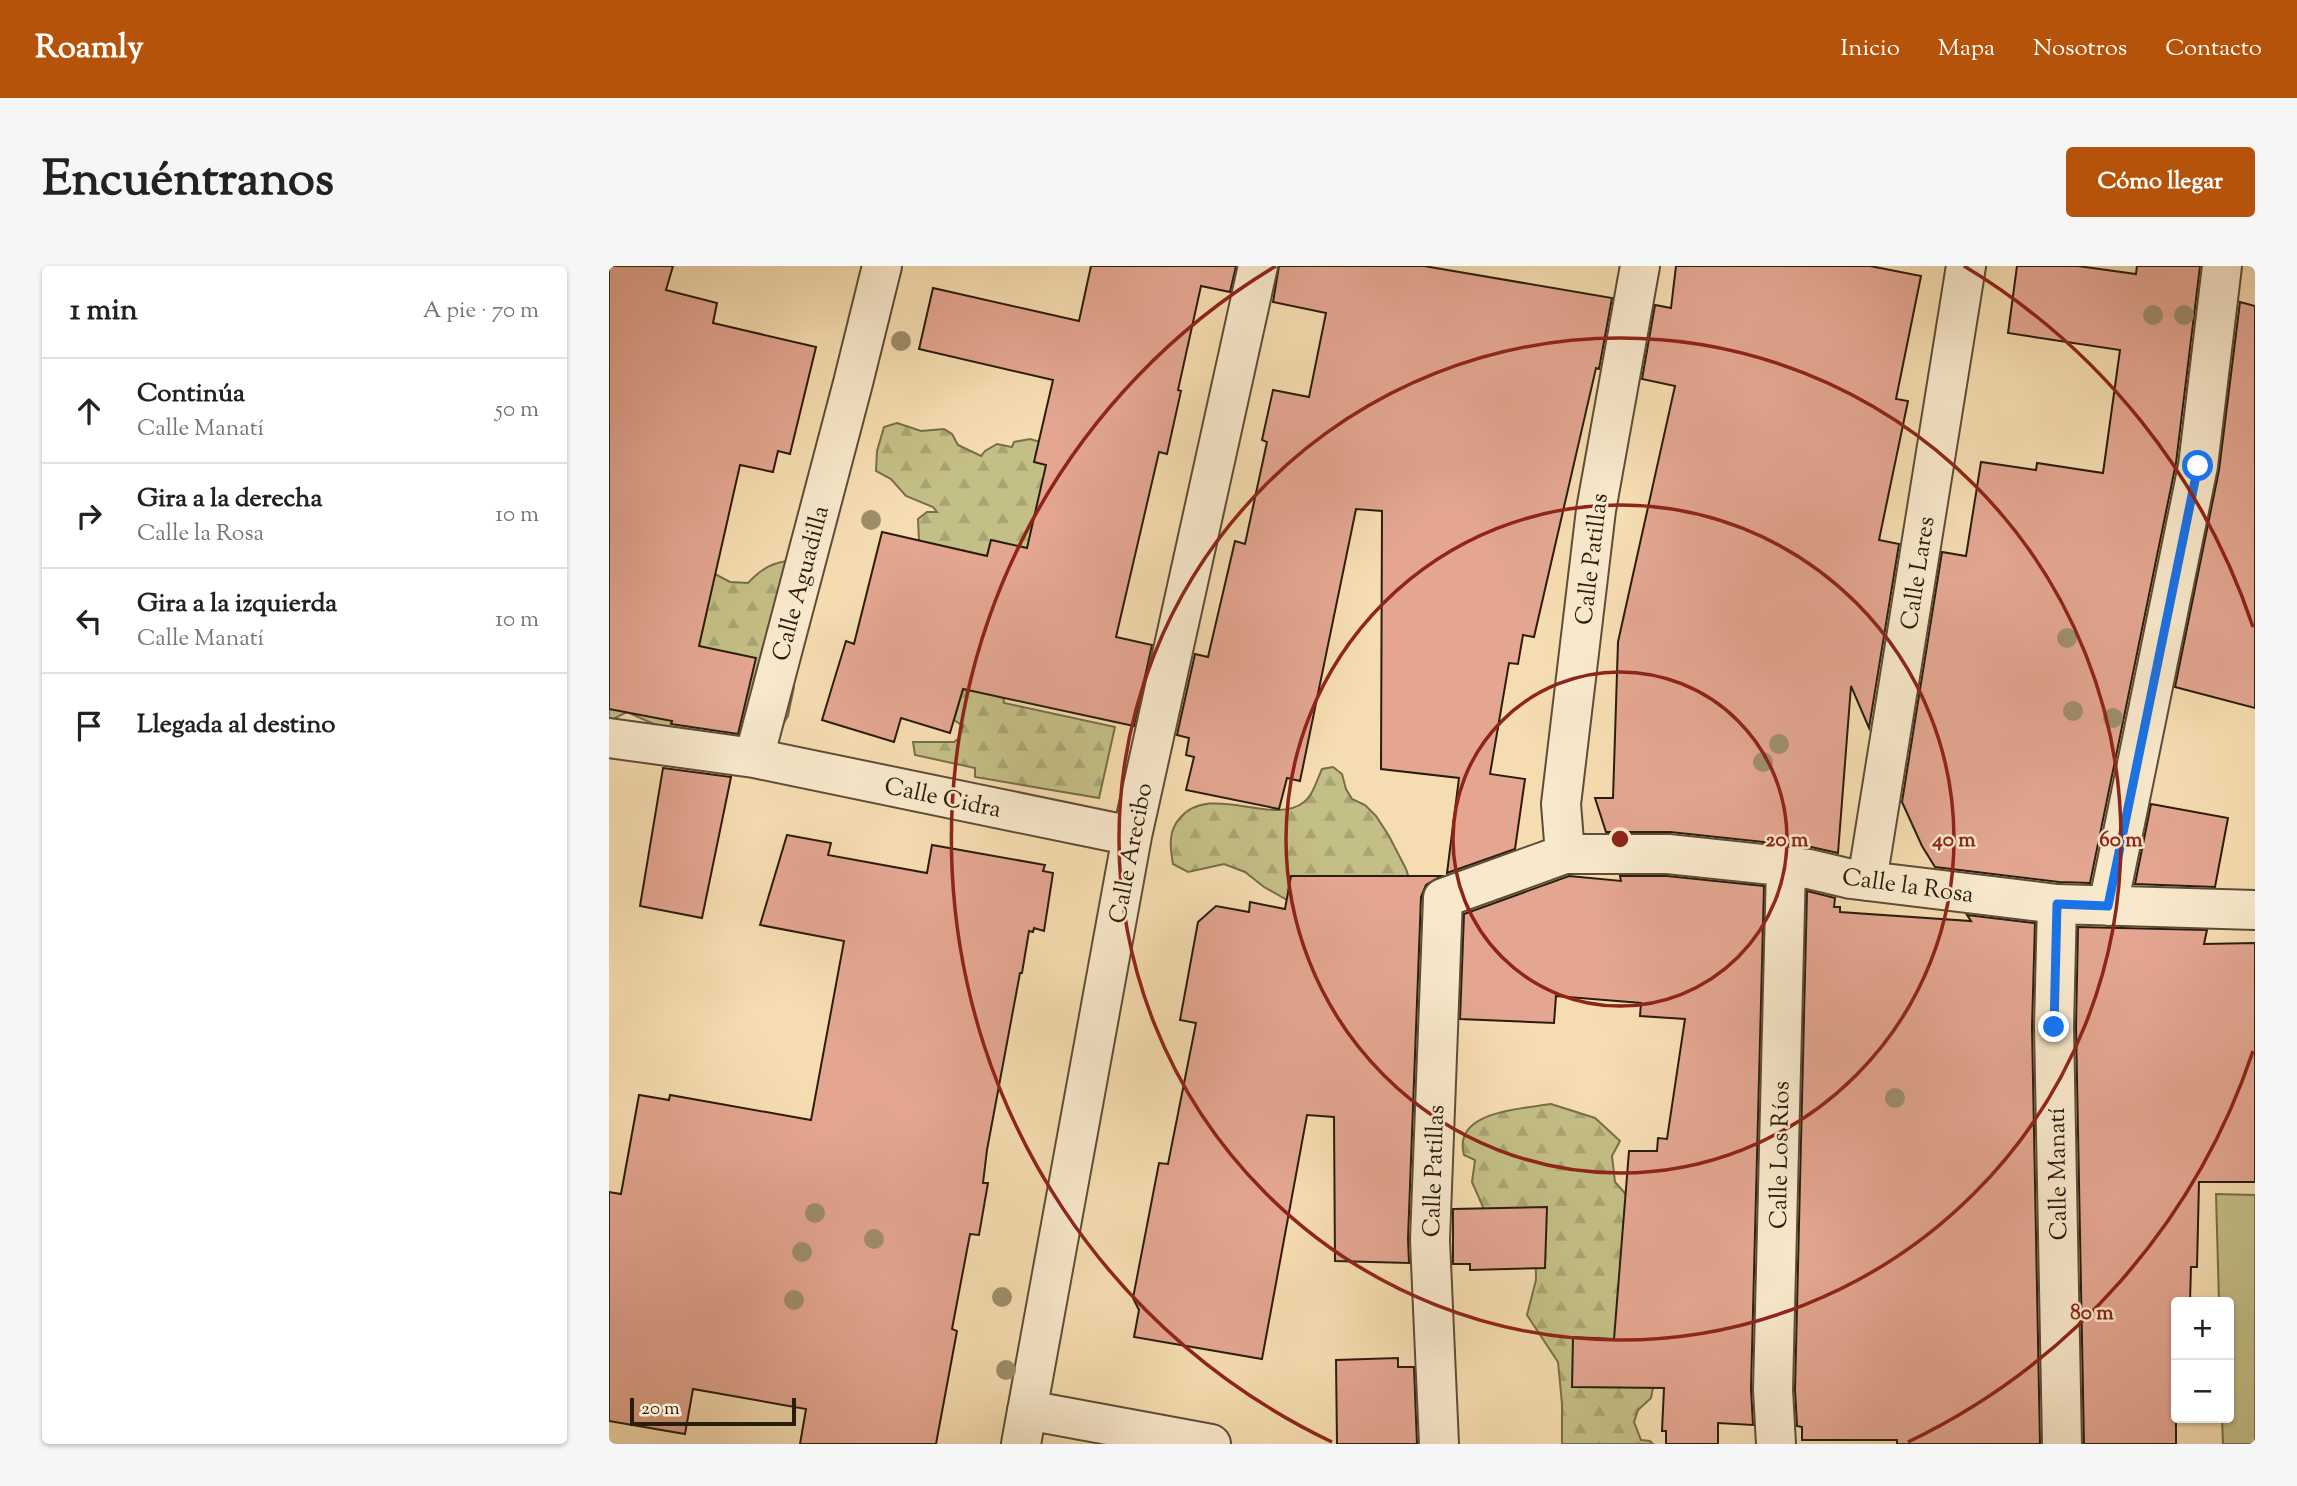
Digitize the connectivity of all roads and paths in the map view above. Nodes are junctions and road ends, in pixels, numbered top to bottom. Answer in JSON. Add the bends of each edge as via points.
{"nodes":[{"id":1,"x":882,"y":266,"type":"edge"},
{"id":2,"x":1258,"y":266,"type":"edge"},
{"id":3,"x":1640,"y":266,"type":"edge"},
{"id":4,"x":1966,"y":266,"type":"edge"},
{"id":5,"x":2222,"y":266,"type":"edge"},
{"id":6,"x":609,"y":738,"type":"edge"},
{"id":7,"x":754,"y":758,"type":"junction"},
{"id":8,"x":1132,"y":836,"type":"junction"},
{"id":9,"x":1565,"y":854,"type":"junction"},
{"id":10,"x":1786,"y":867,"type":"junction"},
{"id":11,"x":1867,"y":881,"type":"junction"},
{"id":12,"x":1443,"y":898,"type":"joint"},
{"id":13,"x":2057,"y":904,"type":"junction"},
{"id":14,"x":2108,"y":906,"type":"junction"},
{"id":15,"x":2255,"y":910,"type":"edge"},
{"id":16,"x":1024,"y":1427,"type":"edge"},
{"id":17,"x":1211,"y":1444,"type":"edge"},
{"id":18,"x":1439,"y":1444,"type":"edge"},
{"id":19,"x":1776,"y":1444,"type":"edge"},
{"id":20,"x":2062,"y":1444,"type":"edge"}],
"edges":[{"from":1,"to":7,"type":"street","name":"Calle Aguadilla"},
{"from":2,"to":8,"type":"street","name":"Calle Arecibo"},
{"from":3,"to":9,"type":"street","name":"Calle Patillas","via":[[1596,510],[1561,804]]},
{"from":4,"to":11,"type":"street","name":"Calle Lares"},
{"from":5,"to":14,"type":"street","via":[[2198,466]]},
{"from":6,"to":7,"type":"street"},
{"from":7,"to":8,"type":"street","name":"Calle Cidra"},
{"from":8,"to":16,"type":"street","name":"Calle Arecibo"},
{"from":9,"to":10,"type":"street","name":"Calle la Rosa","via":[[1668,854]]},
{"from":9,"to":12,"type":"street","name":"Calle la Rosa"},
{"from":10,"to":11,"type":"street","name":"Calle la Rosa"},
{"from":10,"to":19,"type":"street","name":"Calle Los Ríos","via":[[1773,1391]]},
{"from":11,"to":13,"type":"street","name":"Calle la Rosa"},
{"from":12,"to":18,"type":"street","name":"Calle Patillas","via":[[1430,1240]]},
{"from":13,"to":14,"type":"street","name":"Calle la Rosa"},
{"from":13,"to":20,"type":"street","name":"Calle Manatí","via":[[2054,1027]]},
{"from":14,"to":15,"type":"street","name":"Calle la Rosa"},
{"from":16,"to":17,"type":"street"}]}
